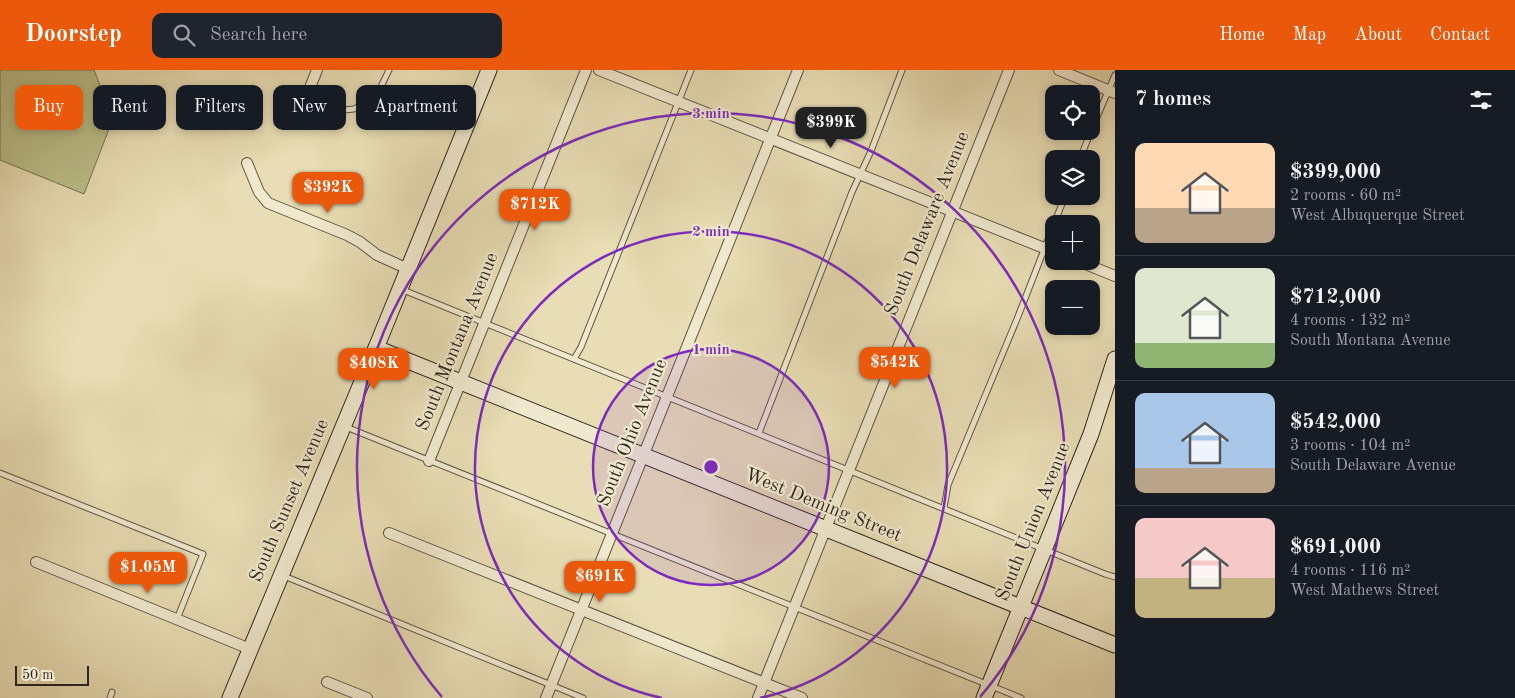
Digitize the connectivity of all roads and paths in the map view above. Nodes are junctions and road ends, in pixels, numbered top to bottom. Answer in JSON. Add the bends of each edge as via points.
{"nodes":[{"id":1,"x":317,"y":70,"type":"edge"},
{"id":2,"x":389,"y":70,"type":"edge"},
{"id":3,"x":489,"y":70,"type":"edge"},
{"id":4,"x":586,"y":70,"type":"edge"},
{"id":5,"x":600,"y":70,"type":"edge"},
{"id":6,"x":691,"y":70,"type":"edge"},
{"id":7,"x":798,"y":70,"type":"edge"},
{"id":8,"x":902,"y":70,"type":"edge"},
{"id":9,"x":1009,"y":70,"type":"edge"},
{"id":10,"x":1059,"y":70,"type":"edge"},
{"id":11,"x":1115,"y":75,"type":"edge"},
{"id":12,"x":311,"y":85,"type":"edge"},
{"id":13,"x":1112,"y":91,"type":"edge"},
{"id":14,"x":679,"y":102,"type":"junction"},
{"id":15,"x":346,"y":110,"type":"edge"},
{"id":16,"x":1100,"y":114,"type":"edge"},
{"id":17,"x":770,"y":138,"type":"junction"},
{"id":18,"x":246,"y":163,"type":"dead end"},
{"id":19,"x":860,"y":174,"type":"junction"},
{"id":20,"x":953,"y":211,"type":"junction"},
{"id":21,"x":1045,"y":248,"type":"edge"},
{"id":22,"x":1045,"y":258,"type":"edge"},
{"id":23,"x":408,"y":268,"type":"junction"},
{"id":24,"x":1100,"y":270,"type":"edge"},
{"id":25,"x":1115,"y":276,"type":"edge"},
{"id":26,"x":400,"y":288,"type":"junction"},
{"id":27,"x":485,"y":323,"type":"junction"},
{"id":28,"x":376,"y":348,"type":"junction"},
{"id":29,"x":574,"y":359,"type":"junction"},
{"id":30,"x":1115,"y":359,"type":"edge"},
{"id":31,"x":461,"y":382,"type":"junction"},
{"id":32,"x":666,"y":397,"type":"junction"},
{"id":33,"x":343,"y":426,"type":"junction"},
{"id":34,"x":758,"y":433,"type":"junction"},
{"id":35,"x":643,"y":455,"type":"junction"},
{"id":36,"x":428,"y":461,"type":"junction"},
{"id":37,"x":849,"y":469,"type":"junction"},
{"id":38,"x":0,"y":473,"type":"edge"},
{"id":39,"x":944,"y":508,"type":"junction"},
{"id":40,"x":825,"y":528,"type":"junction"},
{"id":41,"x":389,"y":533,"type":"dead end"},
{"id":42,"x":611,"y":534,"type":"junction"},
{"id":43,"x":1044,"y":549,"type":"junction"},
{"id":44,"x":36,"y":562,"type":"dead end"},
{"id":45,"x":281,"y":575,"type":"junction"},
{"id":46,"x":1115,"y":577,"type":"edge"},
{"id":47,"x":794,"y":607,"type":"junction"},
{"id":48,"x":1021,"y":607,"type":"junction"},
{"id":49,"x":581,"y":609,"type":"junction"},
{"id":50,"x":177,"y":619,"type":"junction"},
{"id":51,"x":1115,"y":645,"type":"edge"},
{"id":52,"x":250,"y":649,"type":"junction"},
{"id":53,"x":327,"y":682,"type":"dead end"},
{"id":54,"x":764,"y":683,"type":"junction"},
{"id":55,"x":551,"y":685,"type":"junction"},
{"id":56,"x":112,"y":692,"type":"dead end"},
{"id":57,"x":987,"y":692,"type":"edge"},
{"id":58,"x":110,"y":698,"type":"edge"},
{"id":59,"x":230,"y":698,"type":"edge"},
{"id":60,"x":368,"y":698,"type":"edge"},
{"id":61,"x":546,"y":698,"type":"edge"},
{"id":62,"x":583,"y":698,"type":"edge"},
{"id":63,"x":758,"y":698,"type":"edge"},
{"id":64,"x":802,"y":698,"type":"edge"},
{"id":65,"x":1021,"y":698,"type":"edge"}],
"edges":[{"from":1,"to":12,"type":"street"},
{"from":2,"to":15,"type":"lane","via":[[376,97]]},
{"from":3,"to":23,"type":"main road","name":"South Sunset Avenue"},
{"from":4,"to":27,"type":"street","name":"South Montana Avenue"},
{"from":5,"to":14,"type":"street"},
{"from":6,"to":14,"type":"lane"},
{"from":7,"to":17,"type":"street","name":"South Ohio Avenue"},
{"from":8,"to":19,"type":"lane"},
{"from":9,"to":20,"type":"street","name":"South Delaware Avenue"},
{"from":10,"to":13,"type":"street"},
{"from":11,"to":13,"type":"lane"},
{"from":13,"to":16,"type":"lane"},
{"from":14,"to":17,"type":"street"},
{"from":14,"to":29,"type":"lane"},
{"from":17,"to":19,"type":"street"},
{"from":17,"to":32,"type":"street","name":"South Ohio Avenue"},
{"from":18,"to":23,"type":"street","via":[[259,192],[268,203],[347,235]]},
{"from":19,"to":20,"type":"street"},
{"from":19,"to":34,"type":"lane"},
{"from":20,"to":21,"type":"street"},
{"from":20,"to":37,"type":"street","name":"South Delaware Avenue"},
{"from":22,"to":39,"type":"lane","via":[[1016,319],[948,486]]},
{"from":23,"to":26,"type":"main road","name":"South Sunset Avenue"},
{"from":24,"to":25,"type":"street"},
{"from":26,"to":27,"type":"lane"},
{"from":26,"to":28,"type":"main road","name":"South Sunset Avenue"},
{"from":27,"to":29,"type":"lane"},
{"from":27,"to":31,"type":"street","name":"South Montana Avenue"},
{"from":28,"to":31,"type":"main road","name":"West Deming Street"},
{"from":28,"to":33,"type":"main road","name":"South Sunset Avenue"},
{"from":29,"to":32,"type":"lane"},
{"from":30,"to":43,"type":"main road","name":"South Union Avenue","via":[[1093,427]]},
{"from":31,"to":35,"type":"main road","name":"West Deming Street"},
{"from":31,"to":36,"type":"street","name":"South Montana Avenue"},
{"from":32,"to":34,"type":"lane"},
{"from":32,"to":35,"type":"street","name":"South Ohio Avenue"},
{"from":33,"to":36,"type":"lane"},
{"from":33,"to":45,"type":"main road","name":"South Sunset Avenue"},
{"from":34,"to":37,"type":"lane"},
{"from":35,"to":40,"type":"main road","name":"West Deming Street"},
{"from":35,"to":42,"type":"street","name":"South Ohio Avenue"},
{"from":36,"to":42,"type":"lane"},
{"from":37,"to":39,"type":"lane"},
{"from":37,"to":40,"type":"street","name":"South Delaware Avenue"},
{"from":38,"to":50,"type":"lane","via":[[203,554]]},
{"from":39,"to":43,"type":"lane"},
{"from":40,"to":47,"type":"street","name":"South Delaware Avenue"},
{"from":40,"to":48,"type":"main road","name":"West Deming Street"},
{"from":41,"to":49,"type":"street"},
{"from":42,"to":47,"type":"lane"},
{"from":42,"to":49,"type":"street","name":"South Ohio Avenue"},
{"from":43,"to":46,"type":"lane"},
{"from":43,"to":48,"type":"main road","name":"South Union Avenue"},
{"from":44,"to":50,"type":"street"},
{"from":45,"to":52,"type":"main road","name":"South Sunset Avenue"},
{"from":45,"to":55,"type":"lane"},
{"from":47,"to":54,"type":"street","name":"South Delaware Avenue"},
{"from":47,"to":57,"type":"lane"},
{"from":48,"to":51,"type":"main road","name":"West Deming Street"},
{"from":48,"to":57,"type":"main road","name":"South Union Avenue"},
{"from":49,"to":54,"type":"street"},
{"from":49,"to":55,"type":"street","name":"South Ohio Avenue"},
{"from":50,"to":52,"type":"street"},
{"from":52,"to":59,"type":"main road","name":"South Sunset Avenue"},
{"from":53,"to":60,"type":"street"},
{"from":54,"to":63,"type":"street","name":"South Delaware Avenue"},
{"from":54,"to":64,"type":"street"},
{"from":55,"to":61,"type":"street","name":"South Ohio Avenue"},
{"from":55,"to":62,"type":"lane"},
{"from":56,"to":58,"type":"lane"},
{"from":57,"to":65,"type":"lane"}]}
